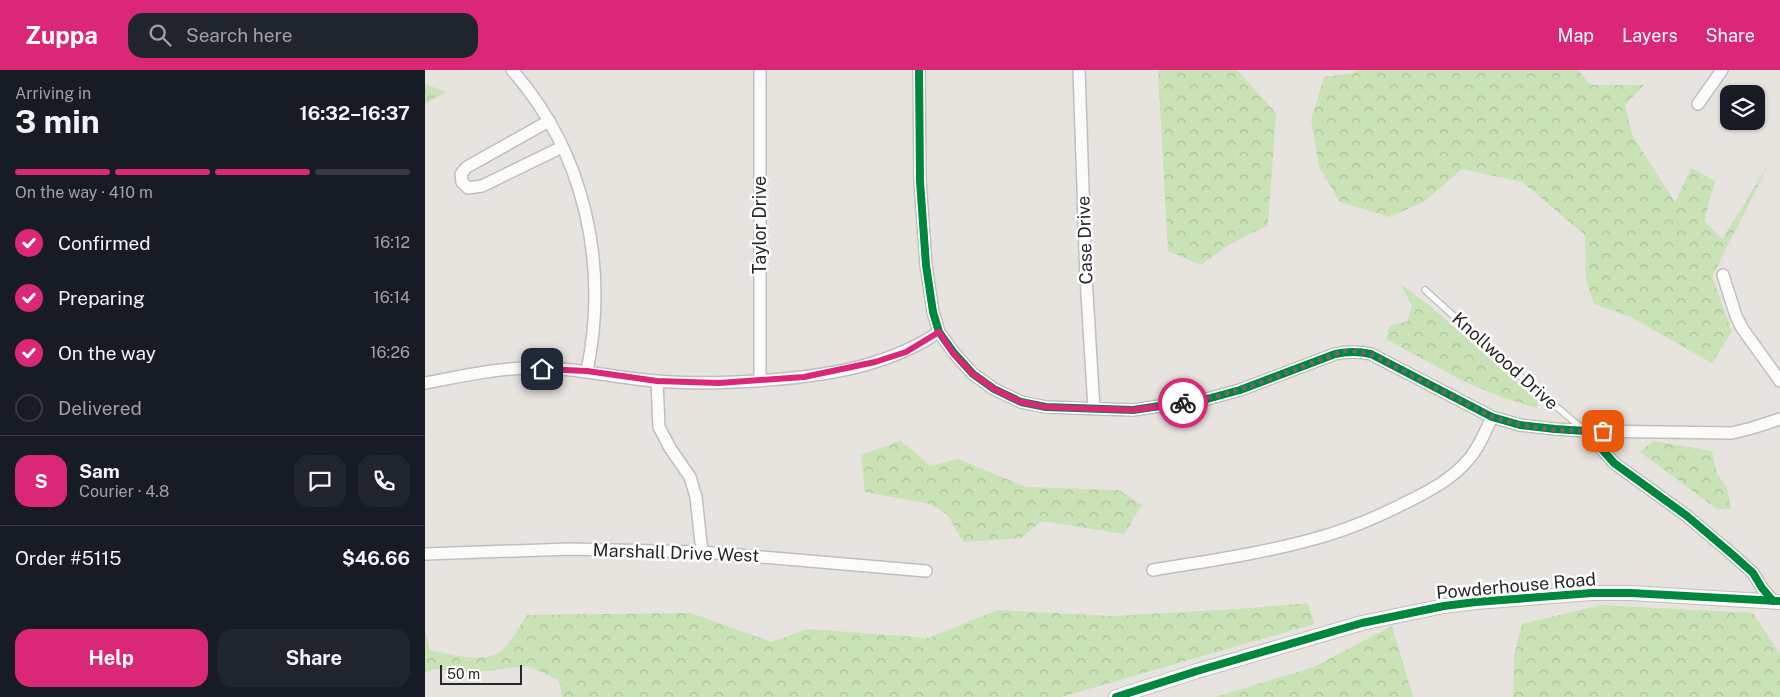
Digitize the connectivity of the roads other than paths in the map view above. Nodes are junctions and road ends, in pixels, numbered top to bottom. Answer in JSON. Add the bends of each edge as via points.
{"nodes":[{"id":1,"x":512,"y":70,"type":"edge"},
{"id":2,"x":760,"y":70,"type":"edge"},
{"id":3,"x":919,"y":70,"type":"edge"},
{"id":4,"x":1079,"y":70,"type":"edge"},
{"id":5,"x":1723,"y":70,"type":"edge"},
{"id":6,"x":1698,"y":104,"type":"dead end"},
{"id":7,"x":549,"y":121,"type":"junction"},
{"id":8,"x":562,"y":147,"type":"junction"},
{"id":9,"x":1723,"y":275,"type":"dead end"},
{"id":10,"x":1425,"y":290,"type":"dead end"},
{"id":11,"x":939,"y":332,"type":"junction"},
{"id":12,"x":587,"y":371,"type":"junction"},
{"id":13,"x":760,"y":380,"type":"junction"},
{"id":14,"x":657,"y":381,"type":"junction"},
{"id":15,"x":1780,"y":381,"type":"edge"},
{"id":16,"x":425,"y":382,"type":"edge"},
{"id":17,"x":1094,"y":409,"type":"junction"},
{"id":18,"x":1492,"y":417,"type":"junction"},
{"id":19,"x":1780,"y":419,"type":"edge"},
{"id":20,"x":1585,"y":431,"type":"junction"},
{"id":21,"x":702,"y":552,"type":"junction"},
{"id":22,"x":425,"y":554,"type":"edge"},
{"id":23,"x":1153,"y":570,"type":"dead end"},
{"id":24,"x":926,"y":571,"type":"dead end"},
{"id":25,"x":1777,"y":601,"type":"edge"},
{"id":26,"x":1116,"y":697,"type":"edge"}],
"edges":[{"from":1,"to":7,"type":"street"},
{"from":2,"to":13,"type":"street","name":"Taylor Drive"},
{"from":3,"to":11,"type":"street","via":[[920,181],[926,265]]},
{"from":4,"to":17,"type":"street","name":"Case Drive"},
{"from":5,"to":6,"type":"street"},
{"from":7,"to":8,"type":"street"},
{"from":7,"to":8,"type":"street","via":[[467,167],[461,174],[462,182],[468,188],[482,186]]},
{"from":8,"to":12,"type":"street","via":[[583,198],[595,262],[594,340]]},
{"from":9,"to":15,"type":"street","via":[[1739,322]]},
{"from":10,"to":20,"type":"lane","name":"Knollwood Drive"},
{"from":11,"to":13,"type":"street","via":[[906,352],[875,362],[804,377]]},
{"from":11,"to":17,"type":"street","via":[[953,353],[994,389],[1021,402],[1046,407]]},
{"from":12,"to":14,"type":"street"},
{"from":12,"to":16,"type":"street","via":[[519,368]]},
{"from":13,"to":14,"type":"street","via":[[719,383]]},
{"from":14,"to":21,"type":"street","via":[[659,427],[690,477],[696,498]]},
{"from":17,"to":18,"type":"street","via":[[1133,410],[1207,399],[1335,354],[1354,351],[1371,354]]},
{"from":18,"to":20,"type":"street","via":[[1521,425]]},
{"from":18,"to":23,"type":"street","via":[[1479,447],[1452,476],[1376,518],[1312,540],[1265,551]]},
{"from":19,"to":20,"type":"street","via":[[1732,432]]},
{"from":20,"to":25,"type":"street","via":[[1614,463],[1687,516],[1733,555]]},
{"from":21,"to":22,"type":"street","name":"Marshall Drive West","via":[[569,549]]},
{"from":21,"to":24,"type":"street","name":"Marshall Drive West"},
{"from":25,"to":26,"type":"street","name":"Powderhouse Road","via":[[1592,593],[1431,608],[1362,623]]}]}
